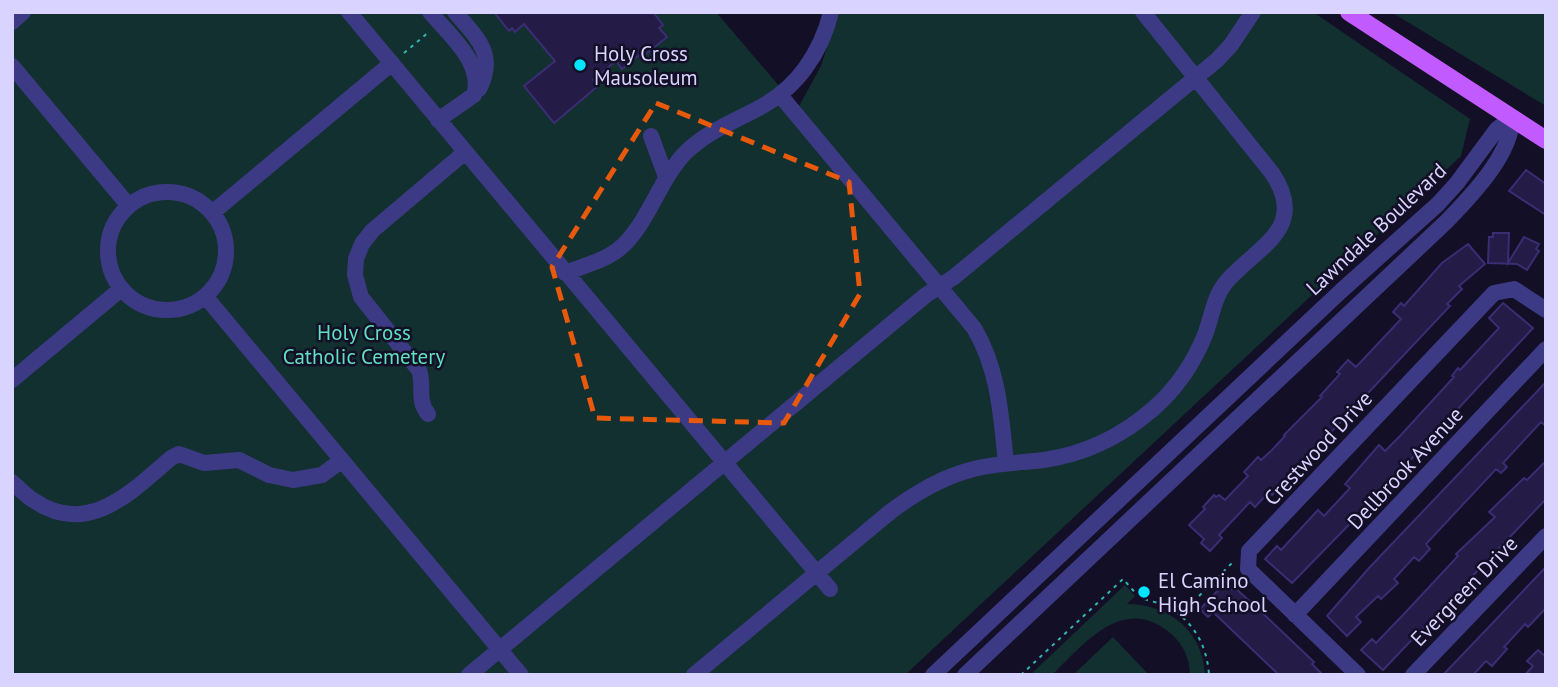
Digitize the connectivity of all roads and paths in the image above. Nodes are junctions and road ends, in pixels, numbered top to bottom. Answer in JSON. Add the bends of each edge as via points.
{"nodes":[{"id":1,"x":23,"y":12,"type":"edge"},
{"id":2,"x":455,"y":12,"type":"edge"},
{"id":3,"x":831,"y":12,"type":"edge"},
{"id":4,"x":1143,"y":12,"type":"edge"},
{"id":5,"x":1253,"y":12,"type":"edge"},
{"id":6,"x":1349,"y":12,"type":"edge"},
{"id":7,"x":349,"y":13,"type":"edge"},
{"id":8,"x":435,"y":18,"type":"edge"},
{"id":9,"x":12,"y":22,"type":"edge"},
{"id":10,"x":392,"y":63,"type":"junction"},
{"id":11,"x":12,"y":66,"type":"edge"},
{"id":12,"x":1195,"y":78,"type":"junction"},
{"id":13,"x":780,"y":94,"type":"junction"},
{"id":14,"x":474,"y":95,"type":"junction"},
{"id":15,"x":1512,"y":118,"type":"junction"},
{"id":16,"x":438,"y":120,"type":"junction"},
{"id":17,"x":651,"y":136,"type":"dead end"},
{"id":18,"x":1546,"y":140,"type":"edge"},
{"id":19,"x":464,"y":153,"type":"junction"},
{"id":20,"x":666,"y":177,"type":"junction"},
{"id":21,"x":129,"y":206,"type":"junction"},
{"id":22,"x":212,"y":213,"type":"junction"},
{"id":23,"x":565,"y":273,"type":"junction"},
{"id":24,"x":940,"y":286,"type":"junction"},
{"id":25,"x":121,"y":289,"type":"junction"},
{"id":26,"x":205,"y":296,"type":"junction"},
{"id":27,"x":1546,"y":310,"type":"edge"},
{"id":28,"x":1546,"y":349,"type":"edge"},
{"id":29,"x":12,"y":380,"type":"edge"},
{"id":30,"x":428,"y":415,"type":"dead end"},
{"id":31,"x":342,"y":460,"type":"junction"},
{"id":32,"x":724,"y":463,"type":"junction"},
{"id":33,"x":1006,"y":463,"type":"junction"},
{"id":34,"x":12,"y":482,"type":"edge"},
{"id":35,"x":1546,"y":536,"type":"edge"},
{"id":36,"x":1233,"y":563,"type":"dead end"},
{"id":37,"x":817,"y":573,"type":"junction"},
{"id":38,"x":830,"y":589,"type":"dead end"},
{"id":39,"x":1181,"y":614,"type":"junction"},
{"id":40,"x":1296,"y":615,"type":"junction"},
{"id":41,"x":500,"y":649,"type":"junction"},
{"id":42,"x":469,"y":675,"type":"edge"},
{"id":43,"x":521,"y":675,"type":"edge"},
{"id":44,"x":694,"y":675,"type":"edge"},
{"id":45,"x":933,"y":675,"type":"edge"},
{"id":46,"x":965,"y":675,"type":"edge"},
{"id":47,"x":1021,"y":675,"type":"edge"},
{"id":48,"x":1209,"y":675,"type":"edge"},
{"id":49,"x":1358,"y":675,"type":"edge"},
{"id":50,"x":1413,"y":675,"type":"edge"}],
"edges":[{"from":1,"to":9,"type":"street"},
{"from":2,"to":14,"type":"street","via":[[485,51],[484,79]]},
{"from":3,"to":13,"type":"street","via":[[810,62]]},
{"from":4,"to":12,"type":"street"},
{"from":5,"to":12,"type":"street","via":[[1224,52]]},
{"from":6,"to":15,"type":"main road"},
{"from":7,"to":10,"type":"street"},
{"from":8,"to":10,"type":"path"},
{"from":8,"to":14,"type":"street","via":[[475,70]]},
{"from":10,"to":16,"type":"street"},
{"from":10,"to":22,"type":"street"},
{"from":11,"to":21,"type":"street"},
{"from":12,"to":24,"type":"street"},
{"from":12,"to":33,"type":"street","via":[[1278,183],[1284,204],[1280,229],[1223,286],[1188,368],[1143,417],[1113,438],[1079,452]]},
{"from":13,"to":20,"type":"street","via":[[709,133]]},
{"from":13,"to":24,"type":"street"},
{"from":14,"to":16,"type":"street"},
{"from":15,"to":18,"type":"main road"},
{"from":15,"to":45,"type":"street","name":"Lawndale Boulevard","via":[[1497,129],[1438,204]]},
{"from":15,"to":46,"type":"street","name":"Lawndale Boulevard","via":[[1504,149],[1447,221]]},
{"from":16,"to":19,"type":"street"},
{"from":17,"to":20,"type":"street"},
{"from":19,"to":23,"type":"street"},
{"from":19,"to":30,"type":"street","via":[[372,230],[356,259],[361,297],[419,370],[420,400]]},
{"from":20,"to":23,"type":"street","via":[[627,241],[603,259]]},
{"from":21,"to":22,"type":"street","via":[[145,196],[172,192],[191,197]]},
{"from":21,"to":25,"type":"street","via":[[112,228],[107,249]]},
{"from":22,"to":26,"type":"street","via":[[225,240],[225,261],[219,279]]},
{"from":23,"to":32,"type":"street"},
{"from":24,"to":32,"type":"street"},
{"from":24,"to":33,"type":"street","via":[[987,352],[998,393]]},
{"from":25,"to":26,"type":"street","via":[[140,304],[160,310],[179,309]]},
{"from":25,"to":29,"type":"street"},
{"from":26,"to":31,"type":"street"},
{"from":27,"to":40,"type":"street","name":"Crestwood Drive","via":[[1514,289],[1494,293],[1250,551],[1248,569]]},
{"from":28,"to":40,"type":"street","name":"Dellbrook Avenue"},
{"from":31,"to":34,"type":"street","via":[[316,477],[293,480],[269,475],[239,460],[204,463],[179,454],[117,502],[81,514],[47,508]]},
{"from":31,"to":41,"type":"street"},
{"from":32,"to":37,"type":"street"},
{"from":32,"to":41,"type":"street"},
{"from":33,"to":37,"type":"street","via":[[968,470],[917,493]]},
{"from":35,"to":50,"type":"street","name":"Evergreen Drive"},
{"from":36,"to":39,"type":"path"},
{"from":37,"to":38,"type":"street"},
{"from":37,"to":44,"type":"street"},
{"from":39,"to":47,"type":"path","via":[[1142,598],[1123,579]]},
{"from":39,"to":48,"type":"path","via":[[1203,644]]},
{"from":40,"to":49,"type":"street","name":"Crestwood Drive"},
{"from":41,"to":42,"type":"street"},
{"from":41,"to":43,"type":"street"}]}
